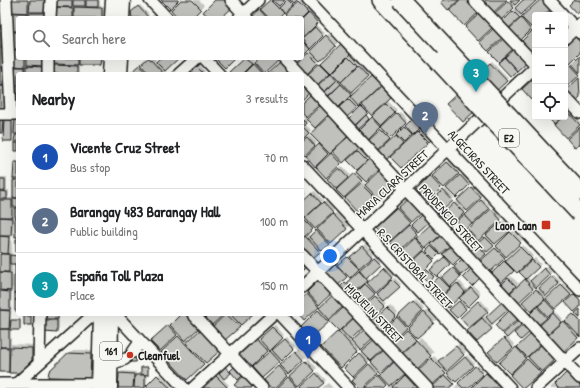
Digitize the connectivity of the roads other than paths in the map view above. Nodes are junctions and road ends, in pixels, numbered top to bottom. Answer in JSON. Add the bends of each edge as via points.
{"nodes":[{"id":1,"x":6,"y":0,"type":"edge"},
{"id":2,"x":51,"y":0,"type":"edge"},
{"id":3,"x":150,"y":0,"type":"edge"},
{"id":4,"x":231,"y":0,"type":"edge"},
{"id":5,"x":258,"y":0,"type":"edge"},
{"id":6,"x":308,"y":0,"type":"edge"},
{"id":7,"x":381,"y":0,"type":"edge"},
{"id":8,"x":401,"y":0,"type":"edge"},
{"id":9,"x":474,"y":0,"type":"edge"},
{"id":10,"x":549,"y":0,"type":"edge"},
{"id":11,"x":114,"y":4,"type":"edge"},
{"id":12,"x":560,"y":12,"type":"edge"},
{"id":13,"x":50,"y":16,"type":"edge"},
{"id":14,"x":121,"y":16,"type":"edge"},
{"id":15,"x":165,"y":16,"type":"edge"},
{"id":16,"x":242,"y":16,"type":"edge"},
{"id":17,"x":244,"y":16,"type":"edge"},
{"id":18,"x":568,"y":19,"type":"edge"},
{"id":19,"x":579,"y":29,"type":"edge"},
{"id":20,"x":568,"y":36,"type":"edge"},
{"id":21,"x":48,"y":60,"type":"edge"},
{"id":22,"x":111,"y":60,"type":"edge"},
{"id":23,"x":121,"y":60,"type":"edge"},
{"id":24,"x":194,"y":60,"type":"edge"},
{"id":25,"x":206,"y":60,"type":"edge"},
{"id":26,"x":286,"y":60,"type":"edge"},
{"id":27,"x":532,"y":63,"type":"edge"},
{"id":28,"x":532,"y":69,"type":"edge"},
{"id":29,"x":48,"y":72,"type":"edge"},
{"id":30,"x":110,"y":72,"type":"edge"},
{"id":31,"x":120,"y":72,"type":"edge"},
{"id":32,"x":181,"y":72,"type":"edge"},
{"id":33,"x":217,"y":72,"type":"edge"},
{"id":34,"x":297,"y":72,"type":"edge"},
{"id":35,"x":304,"y":79,"type":"edge"},
{"id":36,"x":568,"y":100,"type":"edge"},
{"id":37,"x":580,"y":113,"type":"edge"},
{"id":38,"x":10,"y":114,"type":"edge"},
{"id":39,"x":449,"y":148,"type":"junction"},
{"id":40,"x":304,"y":167,"type":"edge"},
{"id":41,"x":407,"y":188,"type":"junction"},
{"id":42,"x":580,"y":192,"type":"edge"},
{"id":43,"x":580,"y":214,"type":"edge"},
{"id":44,"x":362,"y":231,"type":"junction"},
{"id":45,"x":304,"y":257,"type":"edge"},
{"id":46,"x":318,"y":272,"type":"junction"},
{"id":47,"x":304,"y":285,"type":"edge"},
{"id":48,"x":580,"y":290,"type":"edge"},
{"id":49,"x":40,"y":316,"type":"edge"},
{"id":50,"x":92,"y":316,"type":"edge"},
{"id":51,"x":101,"y":316,"type":"edge"},
{"id":52,"x":111,"y":316,"type":"edge"},
{"id":53,"x":117,"y":316,"type":"edge"},
{"id":54,"x":195,"y":316,"type":"edge"},
{"id":55,"x":272,"y":316,"type":"edge"},
{"id":56,"x":282,"y":316,"type":"edge"},
{"id":57,"x":140,"y":342,"type":"junction"},
{"id":58,"x":580,"y":348,"type":"edge"},
{"id":59,"x":230,"y":354,"type":"junction"},
{"id":60,"x":565,"y":362,"type":"junction"},
{"id":61,"x":39,"y":364,"type":"junction"},
{"id":62,"x":111,"y":364,"type":"junction"},
{"id":63,"x":580,"y":378,"type":"edge"},
{"id":64,"x":0,"y":384,"type":"edge"},
{"id":65,"x":18,"y":386,"type":"edge"},
{"id":66,"x":103,"y":387,"type":"edge"},
{"id":67,"x":184,"y":388,"type":"edge"},
{"id":68,"x":193,"y":388,"type":"edge"},
{"id":69,"x":262,"y":388,"type":"edge"},
{"id":70,"x":348,"y":388,"type":"edge"},
{"id":71,"x":427,"y":388,"type":"edge"},
{"id":72,"x":510,"y":388,"type":"edge"},
{"id":73,"x":536,"y":388,"type":"edge"}],
"edges":[{"from":1,"to":38,"type":"street"},
{"from":2,"to":13,"type":"street"},
{"from":3,"to":15,"type":"street"},
{"from":4,"to":16,"type":"street"},
{"from":5,"to":17,"type":"street"},
{"from":6,"to":39,"type":"street","name":"ALGECIRAS STREET"},
{"from":7,"to":43,"type":"highway","number":"E2","bridge":true},
{"from":8,"to":42,"type":"highway","number":"E2","bridge":true},
{"from":9,"to":27,"type":"street"},
{"from":10,"to":12,"type":"street"},
{"from":11,"to":14,"type":"main road"},
{"from":18,"to":19,"type":"street"},
{"from":19,"to":20,"type":"street"},
{"from":21,"to":29,"type":"street"},
{"from":22,"to":30,"type":"main road"},
{"from":23,"to":31,"type":"main road"},
{"from":24,"to":32,"type":"street"},
{"from":25,"to":33,"type":"street"},
{"from":26,"to":34,"type":"street"},
{"from":28,"to":39,"type":"street","name":"MARIA CLARA STREET"},
{"from":35,"to":41,"type":"street","name":"PRUDENCIO STREET"},
{"from":36,"to":37,"type":"street"},
{"from":39,"to":41,"type":"street","name":"MARIA CLARA STREET"},
{"from":39,"to":48,"type":"street","name":"ALGECIRAS STREET"},
{"from":40,"to":44,"type":"street","name":"R.S. CRISTOBAL STREET"},
{"from":41,"to":44,"type":"street","name":"MARIA CLARA STREET"},
{"from":41,"to":60,"type":"street","name":"PRUDENCIO STREET"},
{"from":44,"to":46,"type":"street","name":"MARIA CLARA STREET"},
{"from":44,"to":72,"type":"street","name":"R.S. CRISTOBAL STREET"},
{"from":45,"to":46,"type":"street","name":"MIGUELIN STREET"},
{"from":46,"to":47,"type":"street","name":"MARIA CLARA STREET"},
{"from":46,"to":71,"type":"street","name":"MIGUELIN STREET"},
{"from":49,"to":61,"type":"street"},
{"from":50,"to":61,"type":"street"},
{"from":51,"to":66,"type":"main road","number":"161"},
{"from":52,"to":62,"type":"main road","number":"161"},
{"from":53,"to":57,"type":"street"},
{"from":54,"to":59,"type":"street"},
{"from":55,"to":59,"type":"street"},
{"from":56,"to":70,"type":"street"},
{"from":57,"to":62,"type":"street","via":[[129,355]]},
{"from":57,"to":67,"type":"street"},
{"from":58,"to":60,"type":"street"},
{"from":59,"to":68,"type":"street"},
{"from":59,"to":69,"type":"street"},
{"from":60,"to":63,"type":"street","name":"PRUDENCIO STREET"},
{"from":60,"to":73,"type":"street"},
{"from":61,"to":65,"type":"street"},
{"from":62,"to":66,"type":"main road","number":"161"},
{"from":64,"to":65,"type":"street"},
{"from":65,"to":66,"type":"street"}]}
